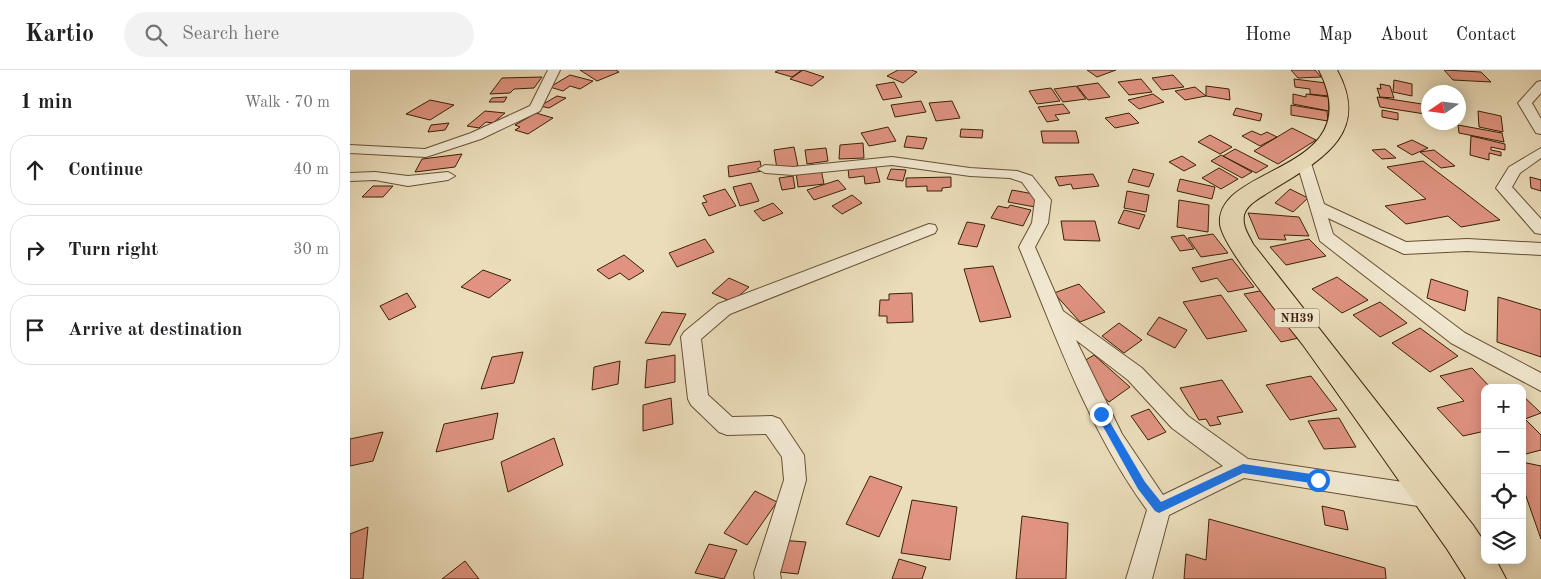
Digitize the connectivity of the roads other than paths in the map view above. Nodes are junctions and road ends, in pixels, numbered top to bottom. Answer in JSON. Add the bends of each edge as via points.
{"nodes":[{"id":1,"x":554,"y":70,"type":"edge"},
{"id":2,"x":1328,"y":70,"type":"edge"},
{"id":3,"x":1541,"y":85,"type":"edge"},
{"id":4,"x":1541,"y":130,"type":"edge"},
{"id":5,"x":350,"y":149,"type":"edge"},
{"id":6,"x":1541,"y":152,"type":"edge"},
{"id":7,"x":1303,"y":160,"type":"junction"},
{"id":8,"x":765,"y":169,"type":"dead end"},
{"id":9,"x":448,"y":176,"type":"dead end"},
{"id":10,"x":350,"y":177,"type":"edge"},
{"id":11,"x":1316,"y":206,"type":"junction"},
{"id":12,"x":929,"y":229,"type":"dead end"},
{"id":13,"x":1541,"y":229,"type":"edge"},
{"id":14,"x":1541,"y":248,"type":"edge"},
{"id":15,"x":1056,"y":315,"type":"junction"},
{"id":16,"x":1541,"y":383,"type":"edge"},
{"id":17,"x":1243,"y":468,"type":"junction"},
{"id":18,"x":1430,"y":497,"type":"junction"},
{"id":19,"x":1159,"y":508,"type":"junction"},
{"id":20,"x":768,"y":579,"type":"edge"},
{"id":21,"x":1138,"y":579,"type":"edge"},
{"id":22,"x":1487,"y":579,"type":"edge"}],
"edges":[{"from":1,"to":5,"type":"street","via":[[535,108],[476,136],[426,153]]},
{"from":2,"to":7,"type":"highway","number":"NH39","via":[[1334,80],[1338,109],[1336,127],[1328,142]]},
{"from":3,"to":4,"type":"street","via":[[1524,103]]},
{"from":6,"to":13,"type":"street","via":[[1514,170],[1504,188]]},
{"from":7,"to":11,"type":"street"},
{"from":7,"to":18,"type":"highway","number":"NH39","via":[[1244,198],[1235,208],[1232,216],[1236,236],[1252,262],[1312,337]]},
{"from":8,"to":15,"type":"street","via":[[793,171],[892,161],[970,172],[1012,174],[1027,180],[1043,200],[1040,223],[1027,247]]},
{"from":9,"to":10,"type":"street","via":[[408,181],[375,176]]},
{"from":11,"to":14,"type":"street","via":[[1404,248],[1467,244]]},
{"from":11,"to":16,"type":"street","via":[[1326,237],[1458,338]]},
{"from":12,"to":20,"type":"street","via":[[724,309],[691,338],[698,399],[727,426],[772,425],[793,454],[795,480],[767,573]]},
{"from":15,"to":17,"type":"street","via":[[1135,374],[1180,422]]},
{"from":15,"to":19,"type":"street","via":[[1113,438],[1141,486]]},
{"from":17,"to":18,"type":"street"},
{"from":17,"to":19,"type":"street"},
{"from":18,"to":22,"type":"highway","number":"NH39"},
{"from":19,"to":21,"type":"street"}]}
